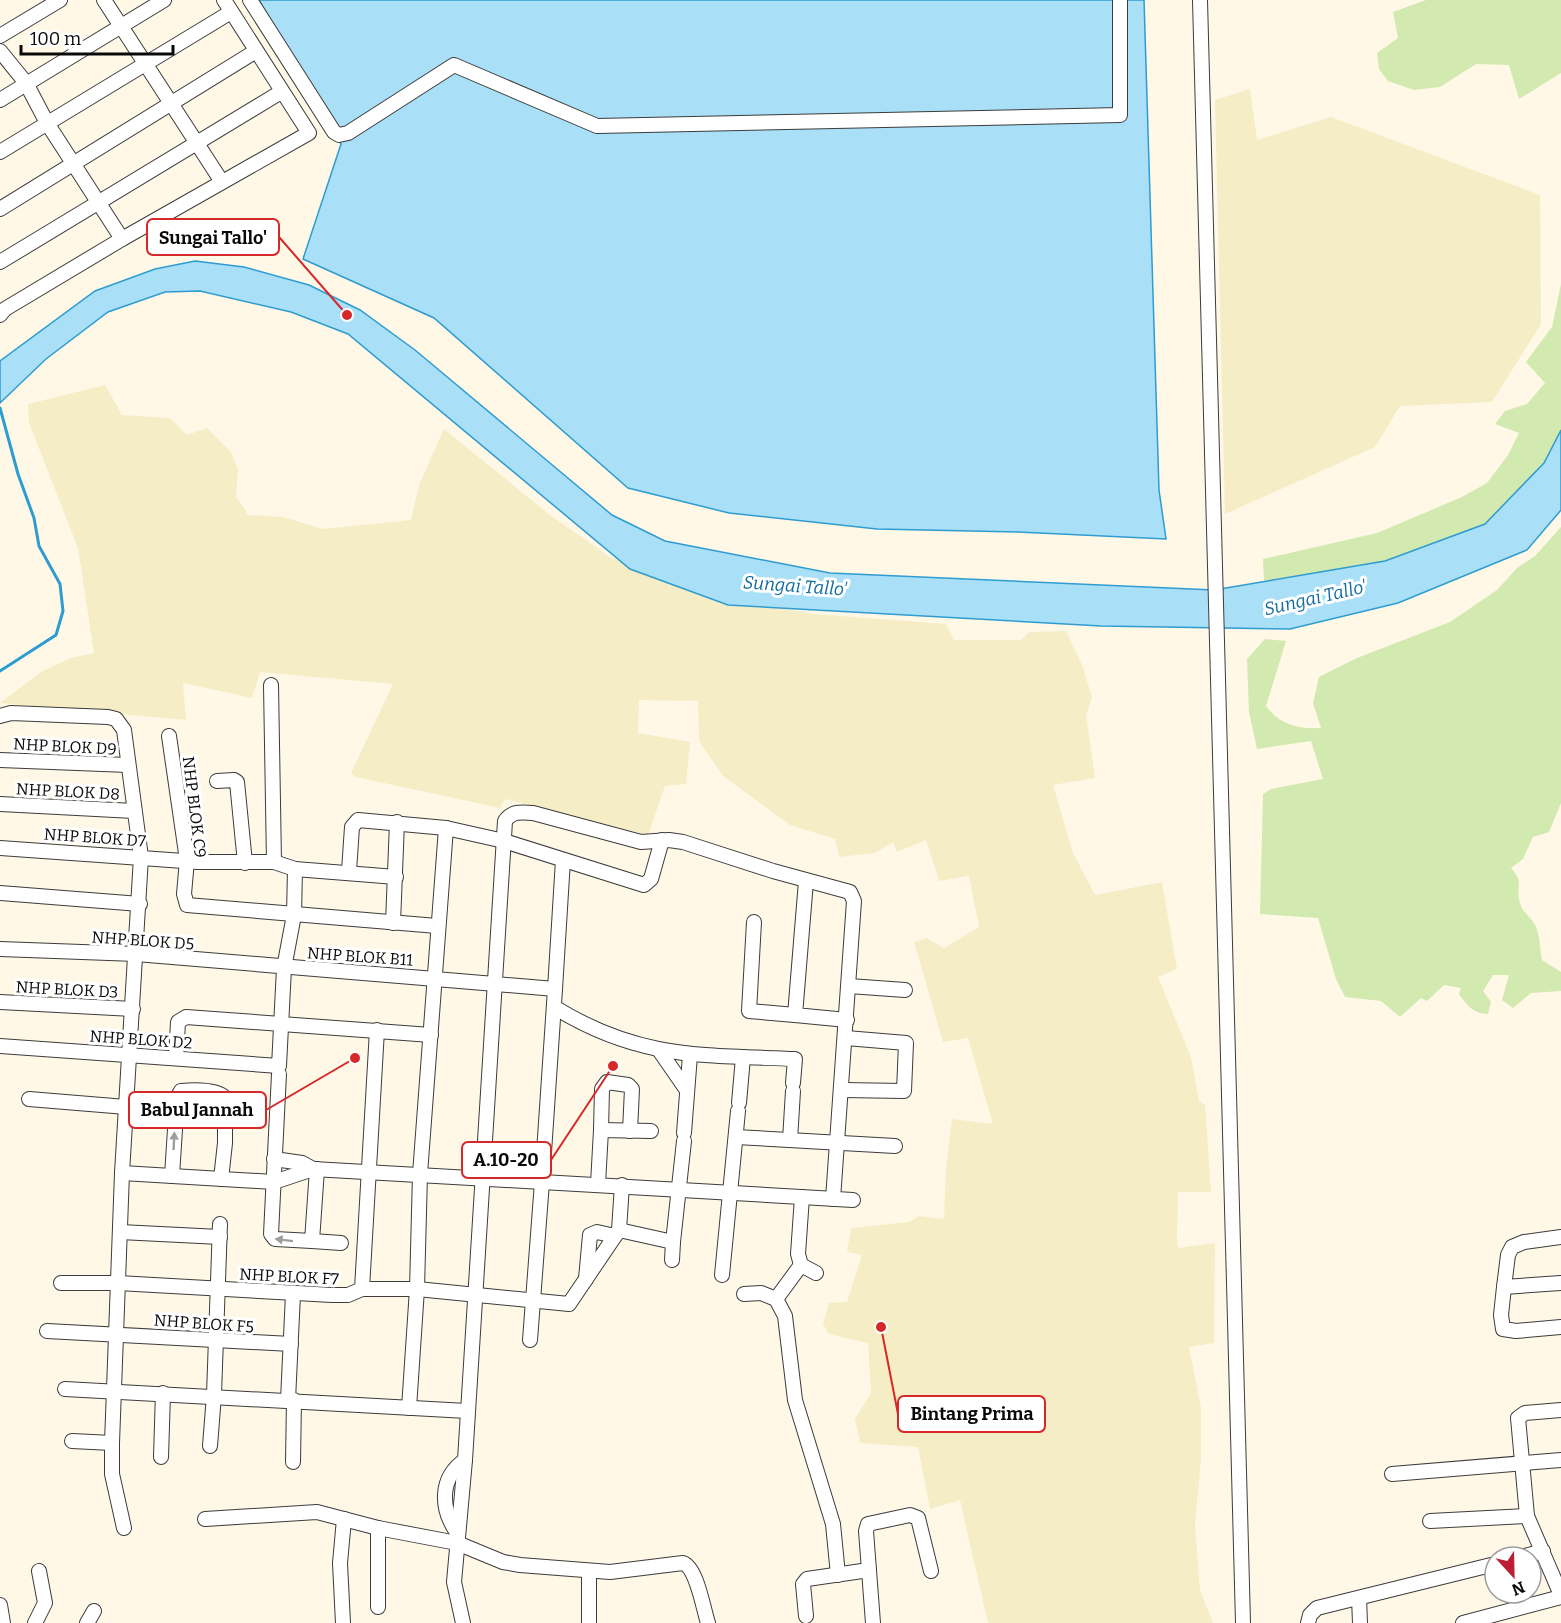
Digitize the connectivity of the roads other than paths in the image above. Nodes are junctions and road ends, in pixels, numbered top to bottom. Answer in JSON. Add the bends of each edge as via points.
{"nodes":[{"id":1,"x":60,"y":0,"type":"edge"},
{"id":2,"x":104,"y":0,"type":"edge"},
{"id":3,"x":164,"y":0,"type":"edge"},
{"id":4,"x":250,"y":0,"type":"edge"},
{"id":5,"x":1120,"y":0,"type":"edge"},
{"id":6,"x":1200,"y":0,"type":"edge"},
{"id":7,"x":227,"y":6,"type":"edge"},
{"id":8,"x":121,"y":27,"type":"junction"},
{"id":9,"x":0,"y":36,"type":"edge"},
{"id":10,"x":0,"y":51,"type":"edge"},
{"id":11,"x":256,"y":51,"type":"junction"},
{"id":12,"x":146,"y":63,"type":"junction"},
{"id":13,"x":26,"y":83,"type":"junction"},
{"id":14,"x":281,"y":92,"type":"junction"},
{"id":15,"x":0,"y":100,"type":"edge"},
{"id":16,"x":171,"y":103,"type":"junction"},
{"id":17,"x":47,"y":123,"type":"junction"},
{"id":18,"x":197,"y":143,"type":"junction"},
{"id":19,"x":0,"y":152,"type":"edge"},
{"id":20,"x":73,"y":164,"type":"junction"},
{"id":21,"x":222,"y":182,"type":"junction"},
{"id":22,"x":98,"y":203,"type":"junction"},
{"id":23,"x":0,"y":209,"type":"edge"},
{"id":24,"x":122,"y":239,"type":"junction"},
{"id":25,"x":0,"y":262,"type":"edge"},
{"id":26,"x":2,"y":307,"type":"edge"},
{"id":27,"x":271,"y":685,"type":"dead end"},
{"id":28,"x":5,"y":714,"type":"edge"},
{"id":29,"x":169,"y":736,"type":"dead end"},
{"id":30,"x":0,"y":760,"type":"edge"},
{"id":31,"x":128,"y":765,"type":"junction"},
{"id":32,"x":217,"y":781,"type":"dead end"},
{"id":33,"x":0,"y":804,"type":"edge"},
{"id":34,"x":134,"y":811,"type":"junction"},
{"id":35,"x":398,"y":822,"type":"junction"},
{"id":36,"x":450,"y":829,"type":"junction"},
{"id":37,"x":662,"y":840,"type":"junction"},
{"id":38,"x":504,"y":841,"type":"junction"},
{"id":39,"x":0,"y":848,"type":"edge"},
{"id":40,"x":141,"y":857,"type":"junction"},
{"id":41,"x":187,"y":860,"type":"junction"},
{"id":42,"x":563,"y":860,"type":"junction"},
{"id":43,"x":274,"y":862,"type":"junction"},
{"id":44,"x":245,"y":863,"type":"junction"},
{"id":45,"x":295,"y":868,"type":"junction"},
{"id":46,"x":349,"y":871,"type":"junction"},
{"id":47,"x":396,"y":877,"type":"junction"},
{"id":48,"x":806,"y":881,"type":"junction"},
{"id":49,"x":0,"y":893,"type":"edge"},
{"id":50,"x":140,"y":904,"type":"junction"},
{"id":51,"x":294,"y":915,"type":"junction"},
{"id":52,"x":754,"y":922,"type":"dead end"},
{"id":53,"x":393,"y":923,"type":"junction"},
{"id":54,"x":437,"y":926,"type":"junction"},
{"id":55,"x":0,"y":949,"type":"edge"},
{"id":56,"x":136,"y":954,"type":"junction"},
{"id":57,"x":284,"y":968,"type":"junction"},
{"id":58,"x":434,"y":978,"type":"junction"},
{"id":59,"x":494,"y":983,"type":"junction"},
{"id":60,"x":849,"y":986,"type":"junction"},
{"id":61,"x":555,"y":989,"type":"junction"},
{"id":62,"x":905,"y":990,"type":"dead end"},
{"id":63,"x":0,"y":1002,"type":"edge"},
{"id":64,"x":554,"y":1006,"type":"junction"},
{"id":65,"x":133,"y":1009,"type":"junction"},
{"id":66,"x":795,"y":1015,"type":"junction"},
{"id":67,"x":848,"y":1020,"type":"junction"},
{"id":68,"x":283,"y":1023,"type":"junction"},
{"id":69,"x":580,"y":1023,"type":"junction"},
{"id":70,"x":377,"y":1030,"type":"junction"},
{"id":71,"x":553,"y":1030,"type":"junction"},
{"id":72,"x":431,"y":1035,"type":"junction"},
{"id":73,"x":846,"y":1038,"type":"junction"},
{"id":74,"x":0,"y":1046,"type":"edge"},
{"id":75,"x":660,"y":1050,"type":"junction"},
{"id":76,"x":129,"y":1054,"type":"junction"},
{"id":77,"x":690,"y":1055,"type":"junction"},
{"id":78,"x":743,"y":1057,"type":"junction"},
{"id":79,"x":177,"y":1058,"type":"junction"},
{"id":80,"x":279,"y":1070,"type":"junction"},
{"id":81,"x":686,"y":1089,"type":"junction"},
{"id":82,"x":843,"y":1090,"type":"junction"},
{"id":83,"x":29,"y":1099,"type":"dead end"},
{"id":84,"x":126,"y":1107,"type":"junction"},
{"id":85,"x":601,"y":1130,"type":"junction"},
{"id":86,"x":630,"y":1131,"type":"junction"},
{"id":87,"x":651,"y":1131,"type":"dead end"},
{"id":88,"x":736,"y":1137,"type":"junction"},
{"id":89,"x":790,"y":1140,"type":"junction"},
{"id":90,"x":839,"y":1143,"type":"junction"},
{"id":91,"x":895,"y":1146,"type":"dead end"},
{"id":92,"x":274,"y":1159,"type":"junction"},
{"id":93,"x":315,"y":1169,"type":"junction"},
{"id":94,"x":369,"y":1170,"type":"junction"},
{"id":95,"x":122,"y":1173,"type":"junction"},
{"id":96,"x":420,"y":1174,"type":"junction"},
{"id":97,"x":172,"y":1176,"type":"junction"},
{"id":98,"x":221,"y":1179,"type":"junction"},
{"id":99,"x":482,"y":1180,"type":"junction"},
{"id":100,"x":274,"y":1182,"type":"junction"},
{"id":101,"x":542,"y":1182,"type":"junction"},
{"id":102,"x":598,"y":1184,"type":"junction"},
{"id":103,"x":622,"y":1185,"type":"junction"},
{"id":104,"x":680,"y":1189,"type":"junction"},
{"id":105,"x":732,"y":1191,"type":"junction"},
{"id":106,"x":802,"y":1197,"type":"junction"},
{"id":107,"x":833,"y":1199,"type":"junction"},
{"id":108,"x":853,"y":1200,"type":"dead end"},
{"id":109,"x":120,"y":1232,"type":"junction"},
{"id":110,"x":617,"y":1233,"type":"junction"},
{"id":111,"x":1561,"y":1237,"type":"edge"},
{"id":112,"x":312,"y":1241,"type":"junction"},
{"id":113,"x":673,"y":1242,"type":"junction"},
{"id":114,"x":341,"y":1243,"type":"dead end"},
{"id":115,"x":672,"y":1260,"type":"dead end"},
{"id":116,"x":801,"y":1264,"type":"junction"},
{"id":117,"x":816,"y":1273,"type":"dead end"},
{"id":118,"x":722,"y":1275,"type":"dead end"},
{"id":119,"x":586,"y":1281,"type":"junction"},
{"id":120,"x":118,"y":1282,"type":"junction"},
{"id":121,"x":1561,"y":1282,"type":"edge"},
{"id":122,"x":61,"y":1283,"type":"dead end"},
{"id":123,"x":1504,"y":1287,"type":"junction"},
{"id":124,"x":218,"y":1289,"type":"junction"},
{"id":125,"x":362,"y":1289,"type":"junction"},
{"id":126,"x":417,"y":1289,"type":"junction"},
{"id":127,"x":293,"y":1294,"type":"junction"},
{"id":128,"x":744,"y":1294,"type":"dead end"},
{"id":129,"x":473,"y":1295,"type":"junction"},
{"id":130,"x":776,"y":1299,"type":"junction"},
{"id":131,"x":533,"y":1302,"type":"junction"},
{"id":132,"x":1561,"y":1327,"type":"edge"},
{"id":133,"x":47,"y":1331,"type":"dead end"},
{"id":134,"x":116,"y":1334,"type":"junction"},
{"id":135,"x":530,"y":1340,"type":"dead end"},
{"id":136,"x":217,"y":1341,"type":"junction"},
{"id":137,"x":291,"y":1344,"type":"junction"},
{"id":138,"x":65,"y":1389,"type":"dead end"},
{"id":139,"x":114,"y":1389,"type":"junction"},
{"id":140,"x":163,"y":1393,"type":"junction"},
{"id":141,"x":214,"y":1395,"type":"junction"},
{"id":142,"x":291,"y":1400,"type":"junction"},
{"id":143,"x":409,"y":1408,"type":"junction"},
{"id":144,"x":1561,"y":1410,"type":"edge"},
{"id":145,"x":467,"y":1411,"type":"junction"},
{"id":146,"x":72,"y":1441,"type":"dead end"},
{"id":147,"x":112,"y":1443,"type":"junction"},
{"id":148,"x":210,"y":1446,"type":"dead end"},
{"id":149,"x":161,"y":1457,"type":"dead end"},
{"id":150,"x":1561,"y":1460,"type":"edge"},
{"id":151,"x":1520,"y":1461,"type":"junction"},
{"id":152,"x":293,"y":1462,"type":"dead end"},
{"id":153,"x":1392,"y":1474,"type":"dead end"},
{"id":154,"x":1527,"y":1516,"type":"junction"},
{"id":155,"x":206,"y":1519,"type":"dead end"},
{"id":156,"x":344,"y":1519,"type":"junction"},
{"id":157,"x":1430,"y":1521,"type":"dead end"},
{"id":158,"x":124,"y":1528,"type":"dead end"},
{"id":159,"x":378,"y":1528,"type":"junction"},
{"id":160,"x":457,"y":1538,"type":"junction"},
{"id":161,"x":1540,"y":1545,"type":"edge"},
{"id":162,"x":1543,"y":1551,"type":"edge"},
{"id":163,"x":1483,"y":1567,"type":"edge"},
{"id":164,"x":869,"y":1570,"type":"junction"},
{"id":165,"x":39,"y":1571,"type":"dead end"},
{"id":166,"x":589,"y":1571,"type":"junction"},
{"id":167,"x":931,"y":1571,"type":"dead end"},
{"id":168,"x":838,"y":1575,"type":"junction"},
{"id":169,"x":1561,"y":1596,"type":"edge"},
{"id":170,"x":1359,"y":1598,"type":"junction"},
{"id":171,"x":0,"y":1605,"type":"edge"},
{"id":172,"x":378,"y":1607,"type":"dead end"},
{"id":173,"x":806,"y":1616,"type":"dead end"},
{"id":174,"x":3,"y":1623,"type":"edge"},
{"id":175,"x":35,"y":1623,"type":"edge"},
{"id":176,"x":343,"y":1623,"type":"edge"},
{"id":177,"x":463,"y":1623,"type":"edge"},
{"id":178,"x":589,"y":1623,"type":"edge"},
{"id":179,"x":708,"y":1623,"type":"edge"},
{"id":180,"x":873,"y":1623,"type":"edge"},
{"id":181,"x":1243,"y":1623,"type":"edge"},
{"id":182,"x":1308,"y":1623,"type":"edge"},
{"id":183,"x":1360,"y":1623,"type":"edge"},
{"id":184,"x":1464,"y":1623,"type":"edge"}],
"edges":[{"from":1,"to":9,"type":"street"},
{"from":2,"to":8,"type":"street"},
{"from":3,"to":8,"type":"street"},
{"from":4,"to":5,"type":"street","via":[[339,135],[454,65],[597,126],[1120,115]]},
{"from":6,"to":181,"type":"street"},
{"from":7,"to":11,"type":"street"},
{"from":7,"to":12,"type":"street"},
{"from":8,"to":12,"type":"street"},
{"from":8,"to":13,"type":"street"},
{"from":10,"to":13,"type":"street"},
{"from":11,"to":14,"type":"street"},
{"from":11,"to":16,"type":"street"},
{"from":12,"to":16,"type":"street"},
{"from":12,"to":17,"type":"street"},
{"from":13,"to":15,"type":"street"},
{"from":13,"to":17,"type":"street"},
{"from":14,"to":18,"type":"street"},
{"from":14,"to":21,"type":"street","via":[[309,134]]},
{"from":16,"to":18,"type":"street"},
{"from":16,"to":20,"type":"street"},
{"from":17,"to":19,"type":"street"},
{"from":17,"to":20,"type":"street"},
{"from":18,"to":21,"type":"street"},
{"from":18,"to":22,"type":"street"},
{"from":20,"to":22,"type":"street"},
{"from":20,"to":23,"type":"street"},
{"from":21,"to":24,"type":"street"},
{"from":22,"to":24,"type":"street"},
{"from":22,"to":25,"type":"street"},
{"from":24,"to":26,"type":"street"},
{"from":27,"to":43,"type":"street"},
{"from":28,"to":31,"type":"street","name":"NHP BLOK D9","via":[[117,719],[124,730]]},
{"from":29,"to":41,"type":"street","name":"NHP BLOK C9"},
{"from":30,"to":31,"type":"street","name":"NHP BLOK D9"},
{"from":31,"to":34,"type":"street"},
{"from":32,"to":44,"type":"street","via":[[237,782]]},
{"from":33,"to":34,"type":"street","name":"NHP BLOK D8"},
{"from":34,"to":40,"type":"street"},
{"from":35,"to":36,"type":"street"},
{"from":35,"to":46,"type":"street","via":[[354,822]]},
{"from":35,"to":47,"type":"street"},
{"from":36,"to":38,"type":"street"},
{"from":36,"to":54,"type":"street"},
{"from":37,"to":38,"type":"street","via":[[641,843],[520,812],[505,821]]},
{"from":37,"to":42,"type":"street","via":[[651,879],[644,885]]},
{"from":37,"to":48,"type":"street","via":[[682,842]]},
{"from":38,"to":42,"type":"street"},
{"from":38,"to":59,"type":"street"},
{"from":39,"to":40,"type":"street","name":"NHP BLOK D7"},
{"from":40,"to":41,"type":"street","name":"NHP BLOK D7"},
{"from":40,"to":50,"type":"street"},
{"from":41,"to":44,"type":"street","name":"NHP BLOK D7"},
{"from":41,"to":51,"type":"street","name":"NHP BLOK C9","via":[[187,905]]},
{"from":42,"to":61,"type":"street"},
{"from":43,"to":44,"type":"street","name":"NHP BLOK D7"},
{"from":43,"to":45,"type":"street","name":"NHP BLOK D7"},
{"from":45,"to":46,"type":"street","name":"NHP BLOK D7"},
{"from":45,"to":51,"type":"street"},
{"from":46,"to":47,"type":"street","name":"NHP BLOK D7"},
{"from":47,"to":53,"type":"street"},
{"from":48,"to":60,"type":"street","via":[[848,890],[852,895]]},
{"from":48,"to":66,"type":"street"},
{"from":49,"to":50,"type":"street"},
{"from":50,"to":56,"type":"street"},
{"from":51,"to":53,"type":"street"},
{"from":51,"to":57,"type":"street"},
{"from":52,"to":66,"type":"street","via":[[749,1015]]},
{"from":53,"to":54,"type":"street"},
{"from":54,"to":58,"type":"street"},
{"from":55,"to":56,"type":"street","name":"NHP BLOK D5"},
{"from":56,"to":57,"type":"street","name":"NHP BLOK D5"},
{"from":56,"to":65,"type":"street"},
{"from":57,"to":58,"type":"street","name":"NHP BLOK B11"},
{"from":57,"to":68,"type":"street"},
{"from":58,"to":59,"type":"street","name":"NHP BLOK B11"},
{"from":58,"to":72,"type":"street"},
{"from":59,"to":61,"type":"street","name":"NHP BLOK B11"},
{"from":59,"to":99,"type":"street"},
{"from":60,"to":62,"type":"street"},
{"from":60,"to":67,"type":"street"},
{"from":61,"to":64,"type":"street"},
{"from":63,"to":65,"type":"street","name":"NHP BLOK D3"},
{"from":64,"to":69,"type":"street"},
{"from":64,"to":71,"type":"street"},
{"from":65,"to":76,"type":"street"},
{"from":66,"to":67,"type":"street"},
{"from":67,"to":73,"type":"street"},
{"from":68,"to":70,"type":"street"},
{"from":68,"to":79,"type":"street","via":[[186,1017],[178,1022]]},
{"from":68,"to":80,"type":"street"},
{"from":69,"to":71,"type":"street"},
{"from":69,"to":75,"type":"street"},
{"from":70,"to":72,"type":"street"},
{"from":70,"to":94,"type":"street","name":"NHP BLOK F7"},
{"from":71,"to":101,"type":"street"},
{"from":72,"to":96,"type":"street"},
{"from":73,"to":82,"type":"street"},
{"from":73,"to":82,"type":"street","via":[[906,1043],[904,1091]]},
{"from":74,"to":76,"type":"street","name":"NHP BLOK D2"},
{"from":75,"to":77,"type":"street"},
{"from":75,"to":81,"type":"street"},
{"from":76,"to":79,"type":"street","name":"NHP BLOK D2"},
{"from":76,"to":84,"type":"street"},
{"from":77,"to":78,"type":"street"},
{"from":77,"to":81,"type":"street"},
{"from":78,"to":88,"type":"street"},
{"from":78,"to":89,"type":"street","via":[[795,1059]]},
{"from":79,"to":80,"type":"street","name":"NHP BLOK D2"},
{"from":80,"to":92,"type":"street"},
{"from":81,"to":104,"type":"street"},
{"from":82,"to":90,"type":"street"},
{"from":83,"to":84,"type":"street"},
{"from":84,"to":95,"type":"street"},
{"from":85,"to":86,"type":"street"},
{"from":85,"to":86,"type":"street","via":[[602,1089],[607,1082],[613,1082],[632,1089]]},
{"from":85,"to":102,"type":"street"},
{"from":86,"to":87,"type":"street"},
{"from":88,"to":89,"type":"street"},
{"from":88,"to":105,"type":"street"},
{"from":89,"to":90,"type":"street"},
{"from":90,"to":91,"type":"street"},
{"from":90,"to":107,"type":"street"},
{"from":92,"to":93,"type":"street","via":[[302,1162]]},
{"from":92,"to":100,"type":"street"},
{"from":93,"to":94,"type":"street"},
{"from":93,"to":100,"type":"street"},
{"from":93,"to":112,"type":"street"},
{"from":94,"to":96,"type":"street"},
{"from":94,"to":125,"type":"street","name":"NHP BLOK F7"},
{"from":95,"to":97,"type":"street"},
{"from":95,"to":109,"type":"street"},
{"from":96,"to":99,"type":"street"},
{"from":96,"to":126,"type":"street"},
{"from":97,"to":98,"type":"street"},
{"from":97,"to":98,"type":"street","one_way":true,"via":[[177,1098],[181,1091],[190,1091],[220,1093],[225,1098]]},
{"from":98,"to":100,"type":"street"},
{"from":99,"to":101,"type":"street"},
{"from":99,"to":129,"type":"street"},
{"from":112,"to":100,"type":"street","one_way":true,"via":[[279,1241],[272,1237]]},
{"from":101,"to":102,"type":"street"},
{"from":101,"to":131,"type":"street"},
{"from":102,"to":103,"type":"street"},
{"from":103,"to":104,"type":"street"},
{"from":103,"to":110,"type":"street"},
{"from":104,"to":105,"type":"street"},
{"from":104,"to":113,"type":"street"},
{"from":105,"to":106,"type":"street"},
{"from":105,"to":118,"type":"street"},
{"from":106,"to":107,"type":"street"},
{"from":106,"to":116,"type":"street","via":[[798,1254]]},
{"from":107,"to":108,"type":"street"},
{"from":109,"to":120,"type":"street"},
{"from":109,"to":124,"type":"street","via":[[220,1230]]},
{"from":110,"to":113,"type":"street"},
{"from":110,"to":119,"type":"street"},
{"from":110,"to":119,"type":"street","via":[[590,1235]]},
{"from":111,"to":123,"type":"street","via":[[1512,1246]]},
{"from":112,"to":114,"type":"street"},
{"from":113,"to":115,"type":"street"},
{"from":116,"to":117,"type":"street"},
{"from":116,"to":130,"type":"street"},
{"from":119,"to":131,"type":"street","via":[[569,1304]]},
{"from":120,"to":122,"type":"street","name":"NHP BLOK F7"},
{"from":120,"to":124,"type":"street","name":"NHP BLOK F7"},
{"from":120,"to":134,"type":"street"},
{"from":121,"to":123,"type":"street"},
{"from":123,"to":132,"type":"street","via":[[1500,1315],[1503,1329]]},
{"from":124,"to":127,"type":"street","name":"NHP BLOK F7"},
{"from":124,"to":136,"type":"street"},
{"from":125,"to":126,"type":"street"},
{"from":125,"to":127,"type":"street","name":"NHP BLOK F7","via":[[348,1295]]},
{"from":126,"to":129,"type":"street"},
{"from":126,"to":143,"type":"street"},
{"from":127,"to":137,"type":"street"},
{"from":128,"to":130,"type":"street","via":[[761,1293]]},
{"from":129,"to":131,"type":"street"},
{"from":129,"to":145,"type":"street"},
{"from":130,"to":168,"type":"street","via":[[788,1325],[799,1415],[833,1524]]},
{"from":131,"to":135,"type":"street"},
{"from":133,"to":134,"type":"street","name":"NHP BLOK F5"},
{"from":134,"to":136,"type":"street","name":"NHP BLOK F5"},
{"from":134,"to":139,"type":"street"},
{"from":136,"to":137,"type":"street","name":"NHP BLOK F5"},
{"from":136,"to":141,"type":"street"},
{"from":137,"to":142,"type":"street"},
{"from":138,"to":139,"type":"street"},
{"from":139,"to":140,"type":"street"},
{"from":139,"to":147,"type":"street"},
{"from":140,"to":141,"type":"street"},
{"from":140,"to":149,"type":"street"},
{"from":141,"to":142,"type":"street"},
{"from":141,"to":148,"type":"street"},
{"from":142,"to":143,"type":"street"},
{"from":142,"to":152,"type":"street"},
{"from":143,"to":145,"type":"street"},
{"from":144,"to":151,"type":"street","via":[[1520,1415]]},
{"from":145,"to":160,"type":"street"},
{"from":146,"to":147,"type":"street"},
{"from":147,"to":158,"type":"street","via":[[112,1474]]},
{"from":150,"to":151,"type":"street"},
{"from":151,"to":153,"type":"street"},
{"from":151,"to":154,"type":"street"},
{"from":154,"to":157,"type":"street"},
{"from":154,"to":161,"type":"street"},
{"from":155,"to":156,"type":"street","via":[[317,1512]]},
{"from":156,"to":159,"type":"street"},
{"from":156,"to":176,"type":"street","via":[[340,1563]]},
{"from":159,"to":160,"type":"street"},
{"from":159,"to":172,"type":"street"},
{"from":160,"to":166,"type":"street","via":[[503,1562]]},
{"from":160,"to":177,"type":"street","via":[[454,1592]]},
{"from":162,"to":169,"type":"street"},
{"from":163,"to":170,"type":"street"},
{"from":164,"to":167,"type":"street","via":[[868,1524],[910,1515],[920,1522]]},
{"from":164,"to":168,"type":"street"},
{"from":164,"to":180,"type":"street"},
{"from":165,"to":175,"type":"street","via":[[45,1603]]},
{"from":166,"to":178,"type":"street"},
{"from":166,"to":179,"type":"street","via":[[687,1564],[694,1574]]},
{"from":168,"to":173,"type":"street","via":[[812,1577],[803,1584]]},
{"from":169,"to":184,"type":"street"},
{"from":170,"to":182,"type":"street","via":[[1317,1608]]},
{"from":170,"to":183,"type":"street"},
{"from":171,"to":174,"type":"street"}]}
